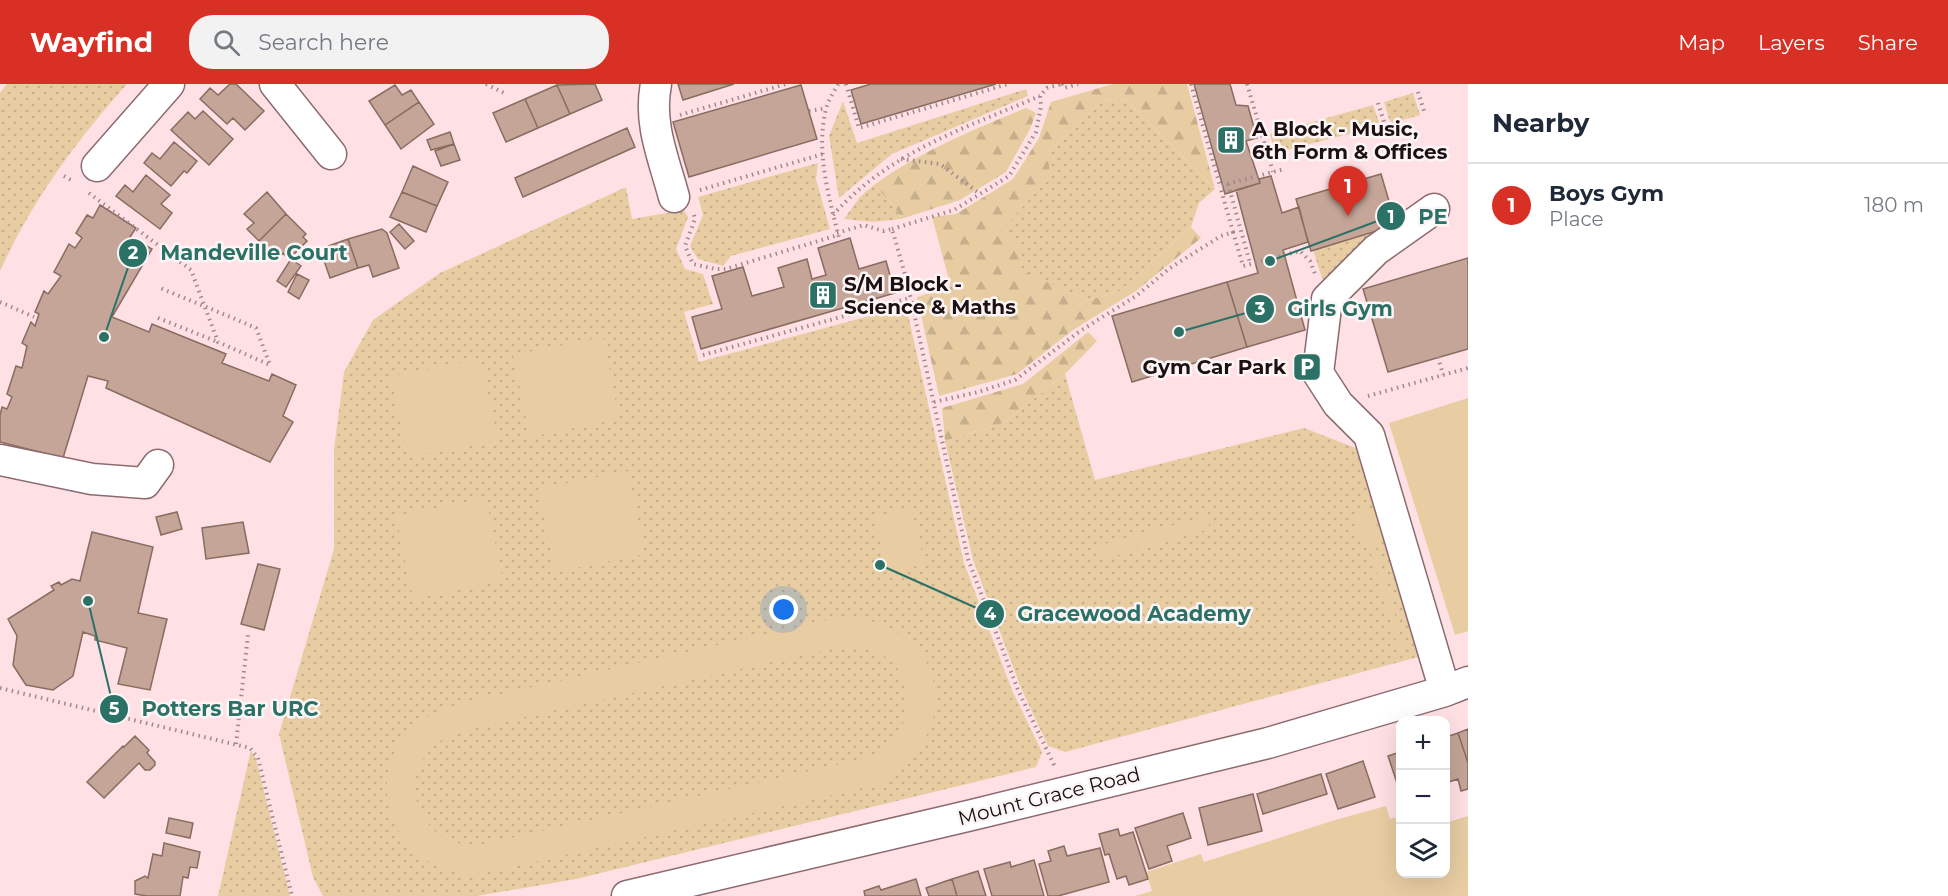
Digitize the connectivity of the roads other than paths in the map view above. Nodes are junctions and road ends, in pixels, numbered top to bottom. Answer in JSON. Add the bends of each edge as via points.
{"nodes":[{"id":1,"x":169,"y":84,"type":"edge"},
{"id":2,"x":275,"y":84,"type":"edge"},
{"id":3,"x":656,"y":84,"type":"edge"},
{"id":4,"x":331,"y":154,"type":"dead end"},
{"id":5,"x":88,"y":182,"type":"road end"},
{"id":6,"x":682,"y":195,"type":"road end"},
{"id":7,"x":1434,"y":209,"type":"dead end"},
{"id":8,"x":0,"y":460,"type":"edge"},
{"id":9,"x":158,"y":465,"type":"dead end"},
{"id":10,"x":1456,"y":686,"type":"edge"},
{"id":11,"x":627,"y":896,"type":"edge"}],
"edges":[{"from":1,"to":5,"type":"street"},
{"from":2,"to":4,"type":"street"},
{"from":3,"to":6,"type":"street","via":[[653,122]]},
{"from":7,"to":10,"type":"street","via":[[1376,250],[1327,299],[1318,373],[1338,404],[1369,435]]},
{"from":8,"to":9,"type":"street","via":[[92,479],[145,483]]},
{"from":10,"to":11,"type":"street","name":"Mount Grace Road","via":[[1268,743]]}]}
